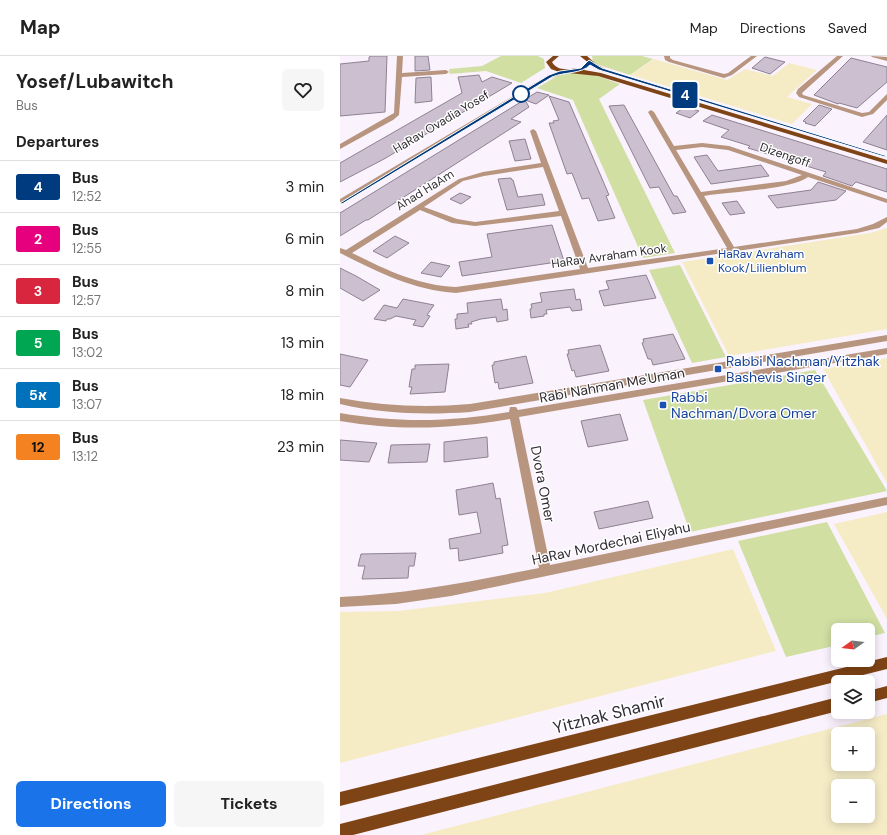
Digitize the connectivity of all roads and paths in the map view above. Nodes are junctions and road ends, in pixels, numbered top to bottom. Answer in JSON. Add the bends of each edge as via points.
{"nodes":[{"id":1,"x":400,"y":56,"type":"edge"},
{"id":2,"x":556,"y":56,"type":"edge"},
{"id":3,"x":754,"y":56,"type":"edge"},
{"id":4,"x":840,"y":56,"type":"edge"},
{"id":5,"x":874,"y":56,"type":"edge"},
{"id":6,"x":544,"y":57,"type":"edge"},
{"id":7,"x":667,"y":57,"type":"edge"},
{"id":8,"x":587,"y":58,"type":"edge"},
{"id":9,"x":887,"y":59,"type":"edge"},
{"id":10,"x":549,"y":64,"type":"junction"},
{"id":11,"x":576,"y":70,"type":"junction"},
{"id":12,"x":566,"y":71,"type":"junction"},
{"id":13,"x":446,"y":72,"type":"dead end"},
{"id":14,"x":399,"y":75,"type":"junction"},
{"id":15,"x":887,"y":96,"type":"edge"},
{"id":16,"x":651,"y":112,"type":"dead end"},
{"id":17,"x":533,"y":131,"type":"dead end"},
{"id":18,"x":340,"y":147,"type":"edge"},
{"id":19,"x":672,"y":148,"type":"junction"},
{"id":20,"x":887,"y":156,"type":"edge"},
{"id":21,"x":887,"y":162,"type":"edge"},
{"id":22,"x":546,"y":164,"type":"junction"},
{"id":23,"x":807,"y":174,"type":"junction"},
{"id":24,"x":699,"y":194,"type":"junction"},
{"id":25,"x":340,"y":195,"type":"edge"},
{"id":26,"x":887,"y":201,"type":"edge"},
{"id":27,"x":340,"y":202,"type":"edge"},
{"id":28,"x":419,"y":207,"type":"junction"},
{"id":29,"x":564,"y":213,"type":"junction"},
{"id":30,"x":887,"y":219,"type":"edge"},
{"id":31,"x":732,"y":250,"type":"junction"},
{"id":32,"x":344,"y":251,"type":"edge"},
{"id":33,"x":585,"y":272,"type":"junction"},
{"id":34,"x":887,"y":338,"type":"edge"},
{"id":35,"x":887,"y":351,"type":"edge"},
{"id":36,"x":340,"y":401,"type":"edge"},
{"id":37,"x":512,"y":402,"type":"junction"},
{"id":38,"x":514,"y":416,"type":"junction"},
{"id":39,"x":340,"y":417,"type":"edge"},
{"id":40,"x":887,"y":501,"type":"edge"},
{"id":41,"x":546,"y":572,"type":"junction"},
{"id":42,"x":340,"y":602,"type":"edge"},
{"id":43,"x":887,"y":663,"type":"edge"},
{"id":44,"x":887,"y":692,"type":"edge"},
{"id":45,"x":875,"y":695,"type":"edge"},
{"id":46,"x":831,"y":706,"type":"edge"},
{"id":47,"x":340,"y":799,"type":"edge"},
{"id":48,"x":340,"y":831,"type":"edge"}],
"edges":[{"from":1,"to":14,"type":"street"},
{"from":2,"to":10,"type":"main road"},
{"from":3,"to":7,"type":"street","via":[[726,76],[673,62]]},
{"from":4,"to":15,"type":"street","via":[[800,90],[800,95],[855,114],[866,115]]},
{"from":5,"to":9,"type":"street"},
{"from":6,"to":10,"type":"main road"},
{"from":8,"to":11,"type":"main road","via":[[586,67]]},
{"from":8,"to":20,"type":"main road","via":[[600,69]]},
{"from":10,"to":12,"type":"main road","via":[[555,69]]},
{"from":10,"to":25,"type":"street","name":"HaRav Ovadia Yosef","via":[[543,74]]},
{"from":11,"to":12,"type":"main road"},
{"from":11,"to":21,"type":"main road","via":[[599,74]]},
{"from":12,"to":27,"type":"street","name":"HaRav Ovadia Yosef","via":[[550,76]]},
{"from":13,"to":14,"type":"street"},
{"from":14,"to":18,"type":"street","via":[[398,111],[395,116]]},
{"from":16,"to":19,"type":"street"},
{"from":17,"to":22,"type":"street"},
{"from":19,"to":23,"type":"street","name":"Dizengoff","via":[[702,145],[722,147]]},
{"from":19,"to":24,"type":"street"},
{"from":22,"to":28,"type":"street","name":"Ahad HaAm","via":[[469,177],[453,184]]},
{"from":22,"to":29,"type":"street"},
{"from":23,"to":24,"type":"street","via":[[787,183]]},
{"from":23,"to":26,"type":"street","name":"Dizengoff"},
{"from":24,"to":31,"type":"street"},
{"from":28,"to":29,"type":"street","via":[[455,221],[471,224],[490,224]]},
{"from":28,"to":32,"type":"street","name":"Ahad HaAm"},
{"from":29,"to":33,"type":"street"},
{"from":30,"to":31,"type":"street","name":"HaRav Avraham Kook","via":[[862,230]]},
{"from":31,"to":33,"type":"street","name":"HaRav Avraham Kook"},
{"from":32,"to":33,"type":"street","name":"HaRav Avraham Kook","via":[[407,283],[438,290],[466,289]]},
{"from":34,"to":37,"type":"street","name":"Rabi Nahman Me'Uman"},
{"from":35,"to":38,"type":"street","name":"Rabi Nahman Me'Uman"},
{"from":36,"to":37,"type":"street","name":"Rabi Nahman Me'Uman","via":[[423,411]]},
{"from":37,"to":38,"type":"street","name":"Dvora Omer"},
{"from":38,"to":39,"type":"street","name":"Rabi Nahman Me'Uman","via":[[419,425]]},
{"from":38,"to":41,"type":"street","name":"Dvora Omer"},
{"from":40,"to":41,"type":"street","name":"HaRav Mordechai Eliyahu"},
{"from":41,"to":42,"type":"street","name":"HaRav Mordechai Eliyahu","via":[[411,598]]},
{"from":43,"to":47,"type":"main road","name":"Yitzhak Shamir"},
{"from":44,"to":45,"type":"main road"},
{"from":46,"to":48,"type":"main road"}]}
